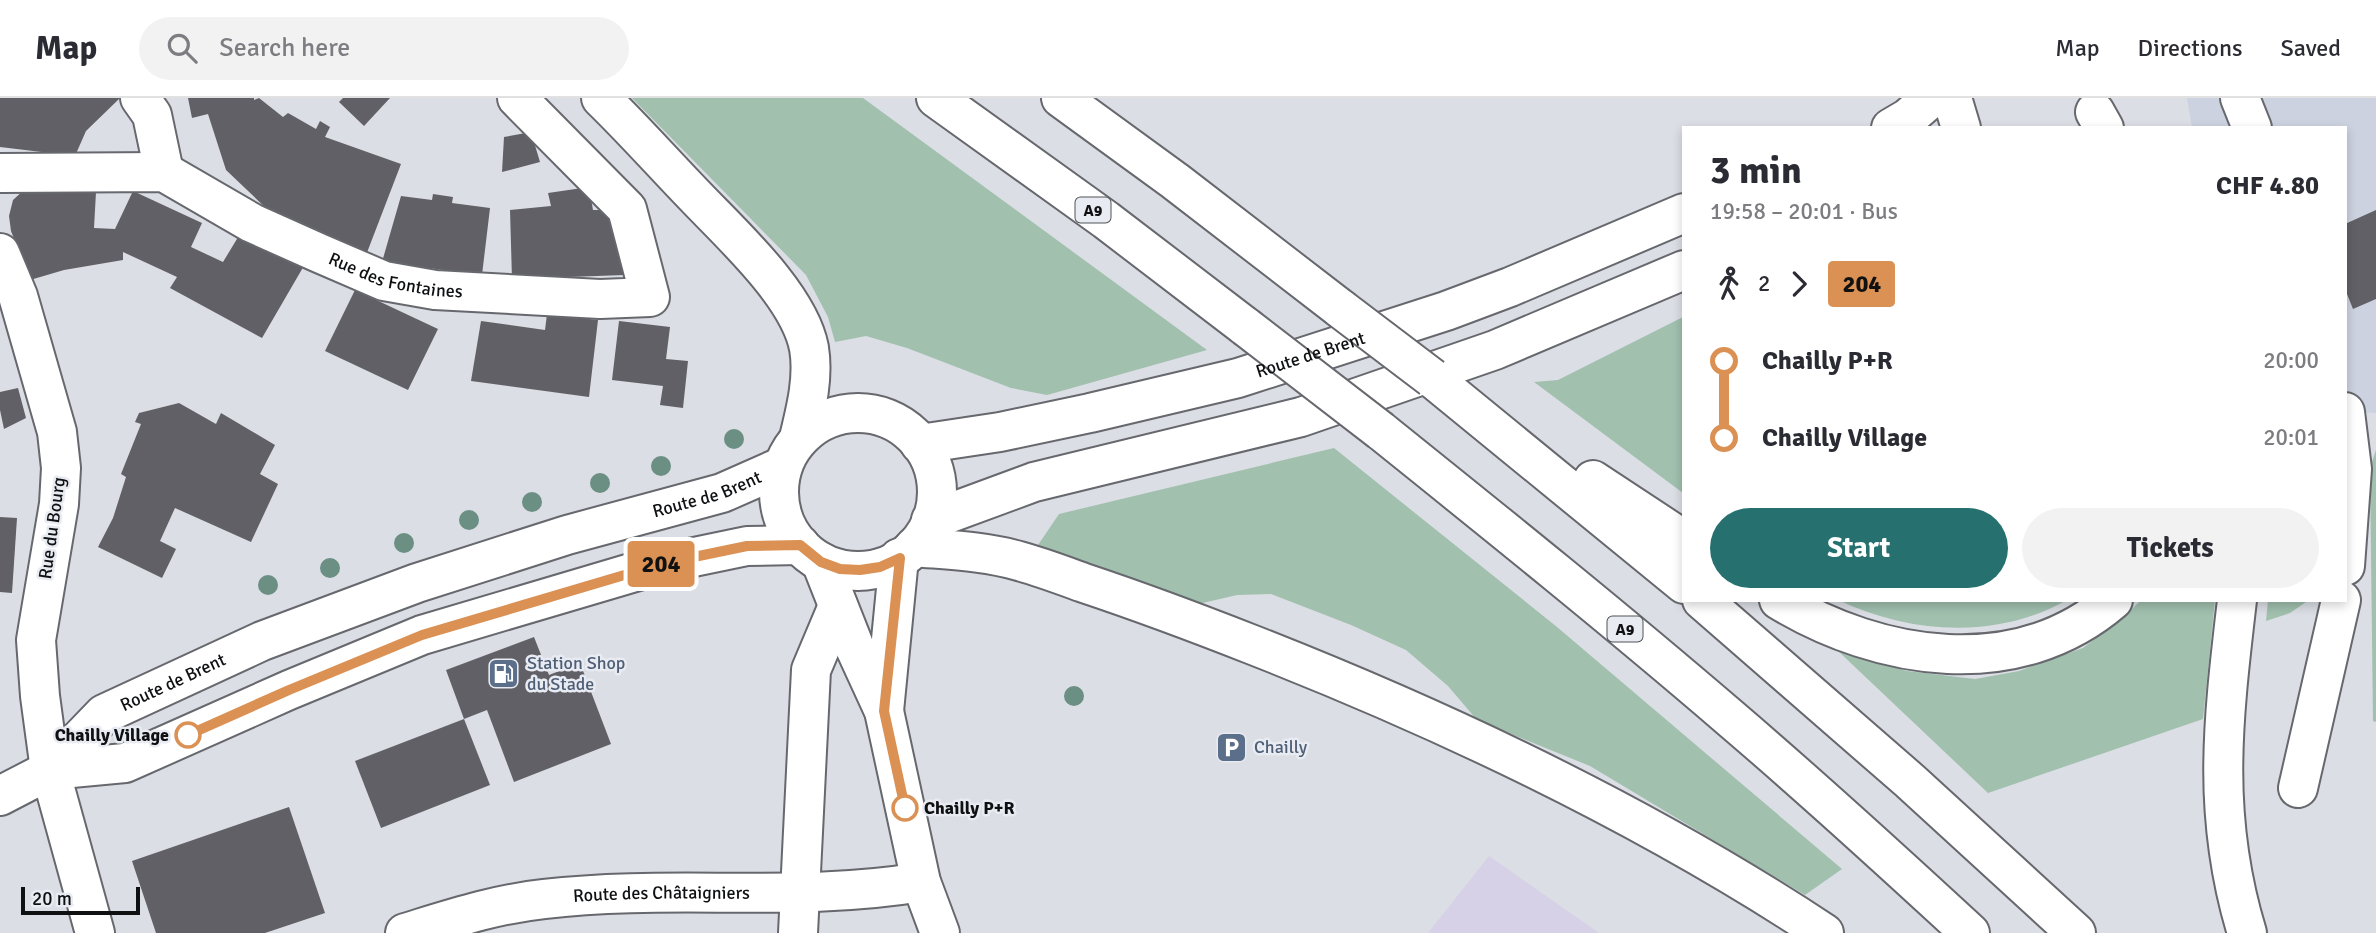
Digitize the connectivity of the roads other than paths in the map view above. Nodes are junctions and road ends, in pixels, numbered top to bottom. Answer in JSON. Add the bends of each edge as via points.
{"nodes":[{"id":1,"x":140,"y":98,"type":"edge"},
{"id":2,"x":517,"y":98,"type":"edge"},
{"id":3,"x":601,"y":98,"type":"edge"},
{"id":4,"x":936,"y":98,"type":"edge"},
{"id":5,"x":1061,"y":98,"type":"edge"},
{"id":6,"x":1931,"y":98,"type":"edge"},
{"id":7,"x":1952,"y":98,"type":"edge"},
{"id":8,"x":2241,"y":98,"type":"edge"},
{"id":9,"x":1894,"y":126,"type":"edge"},
{"id":10,"x":1960,"y":126,"type":"edge"},
{"id":11,"x":2251,"y":126,"type":"edge"},
{"id":12,"x":164,"y":172,"type":"junction"},
{"id":13,"x":0,"y":173,"type":"edge"},
{"id":14,"x":1682,"y":214,"type":"edge"},
{"id":15,"x":0,"y":253,"type":"edge"},
{"id":16,"x":1682,"y":271,"type":"edge"},
{"id":17,"x":1454,"y":393,"type":"junction"},
{"id":18,"x":2347,"y":428,"type":"edge"},
{"id":19,"x":920,"y":444,"type":"junction"},
{"id":20,"x":791,"y":452,"type":"junction"},
{"id":21,"x":2347,"y":538,"type":"edge"},
{"id":22,"x":1682,"y":539,"type":"edge"},
{"id":23,"x":915,"y":542,"type":"junction"},
{"id":24,"x":810,"y":553,"type":"junction"},
{"id":25,"x":1682,"y":582,"type":"edge"},
{"id":26,"x":1704,"y":602,"type":"edge"},
{"id":27,"x":1783,"y":602,"type":"edge"},
{"id":28,"x":2110,"y":602,"type":"edge"},
{"id":29,"x":2237,"y":602,"type":"edge"},
{"id":30,"x":2341,"y":602,"type":"edge"},
{"id":31,"x":838,"y":606,"type":"junction"},
{"id":32,"x":884,"y":711,"type":"junction"},
{"id":33,"x":50,"y":770,"type":"junction"},
{"id":34,"x":2298,"y":788,"type":"dead end"},
{"id":35,"x":0,"y":796,"type":"edge"},
{"id":36,"x":921,"y":882,"type":"junction"},
{"id":37,"x":800,"y":893,"type":"junction"},
{"id":38,"x":1809,"y":923,"type":"edge"},
{"id":39,"x":95,"y":933,"type":"edge"},
{"id":40,"x":405,"y":933,"type":"edge"},
{"id":41,"x":798,"y":933,"type":"edge"},
{"id":42,"x":940,"y":933,"type":"edge"},
{"id":43,"x":1970,"y":933,"type":"edge"},
{"id":44,"x":2076,"y":933,"type":"edge"},
{"id":45,"x":2247,"y":933,"type":"edge"}],
"edges":[{"from":1,"to":12,"type":"main road","via":[[152,115]]},
{"from":2,"to":12,"type":"main road","name":"Rue des Fontaines","via":[[627,209],[650,297],[600,299],[435,290],[384,281],[252,223]]},
{"from":3,"to":20,"type":"main road","via":[[779,288],[803,328],[811,368],[808,398]]},
{"from":4,"to":43,"type":"main road","number":"A9","bridge":true,"via":[[1105,219],[1381,431],[1668,666]]},
{"from":5,"to":17,"type":"main road","bridge":true},
{"from":6,"to":9,"type":"main road"},
{"from":7,"to":10,"type":"main road"},
{"from":8,"to":11,"type":"main road"},
{"from":12,"to":13,"type":"main road"},
{"from":14,"to":19,"type":"main road","name":"Route de Brent","via":[[1446,311],[1238,378],[1000,432]]},
{"from":15,"to":33,"type":"main road","name":"Rue du Bourg","via":[[40,370],[57,432],[61,468],[36,640]]},
{"from":16,"to":23,"type":"main road","via":[[1495,349],[1301,416],[1034,482]]},
{"from":17,"to":22,"type":"main road"},
{"from":17,"to":25,"type":"main road"},
{"from":18,"to":21,"type":"main road","via":[[2352,469]]},
{"from":19,"to":20,"type":"main road","via":[[890,420],[851,413],[815,426]]},
{"from":19,"to":23,"type":"main road","via":[[931,461],[936,501]]},
{"from":20,"to":24,"type":"main road","via":[[778,487],[780,508],[787,528]]},
{"from":20,"to":33,"type":"main road","name":"Route de Brent","via":[[723,493],[567,535],[417,583],[262,641],[104,714]]},
{"from":23,"to":24,"type":"main road","via":[[880,567],[860,570],[840,569]]},
{"from":23,"to":32,"type":"main road"},
{"from":23,"to":38,"type":"main road","via":[[1018,560],[1161,609],[1349,683],[1483,742],[1606,804]]},
{"from":24,"to":31,"type":"main road"},
{"from":24,"to":33,"type":"main road","via":[[747,546],[665,563],[422,635],[125,763]]},
{"from":26,"to":44,"type":"main road"},
{"from":27,"to":28,"type":"main road","via":[[1823,623],[1897,648],[1959,655],[2038,643]]},
{"from":29,"to":45,"type":"main road","via":[[2222,786],[2229,858]]},
{"from":30,"to":34,"type":"main road"},
{"from":31,"to":32,"type":"main road"},
{"from":31,"to":37,"type":"main road","via":[[811,670]]},
{"from":32,"to":36,"type":"main road"},
{"from":33,"to":35,"type":"main road"},
{"from":33,"to":39,"type":"main road","name":"Rue du Bourg"},
{"from":36,"to":37,"type":"main road","name":"Route des Châtaigniers"},
{"from":36,"to":42,"type":"main road"},
{"from":37,"to":40,"type":"main road","name":"Route des Châtaigniers","via":[[545,898]]},
{"from":37,"to":41,"type":"main road"}]}
